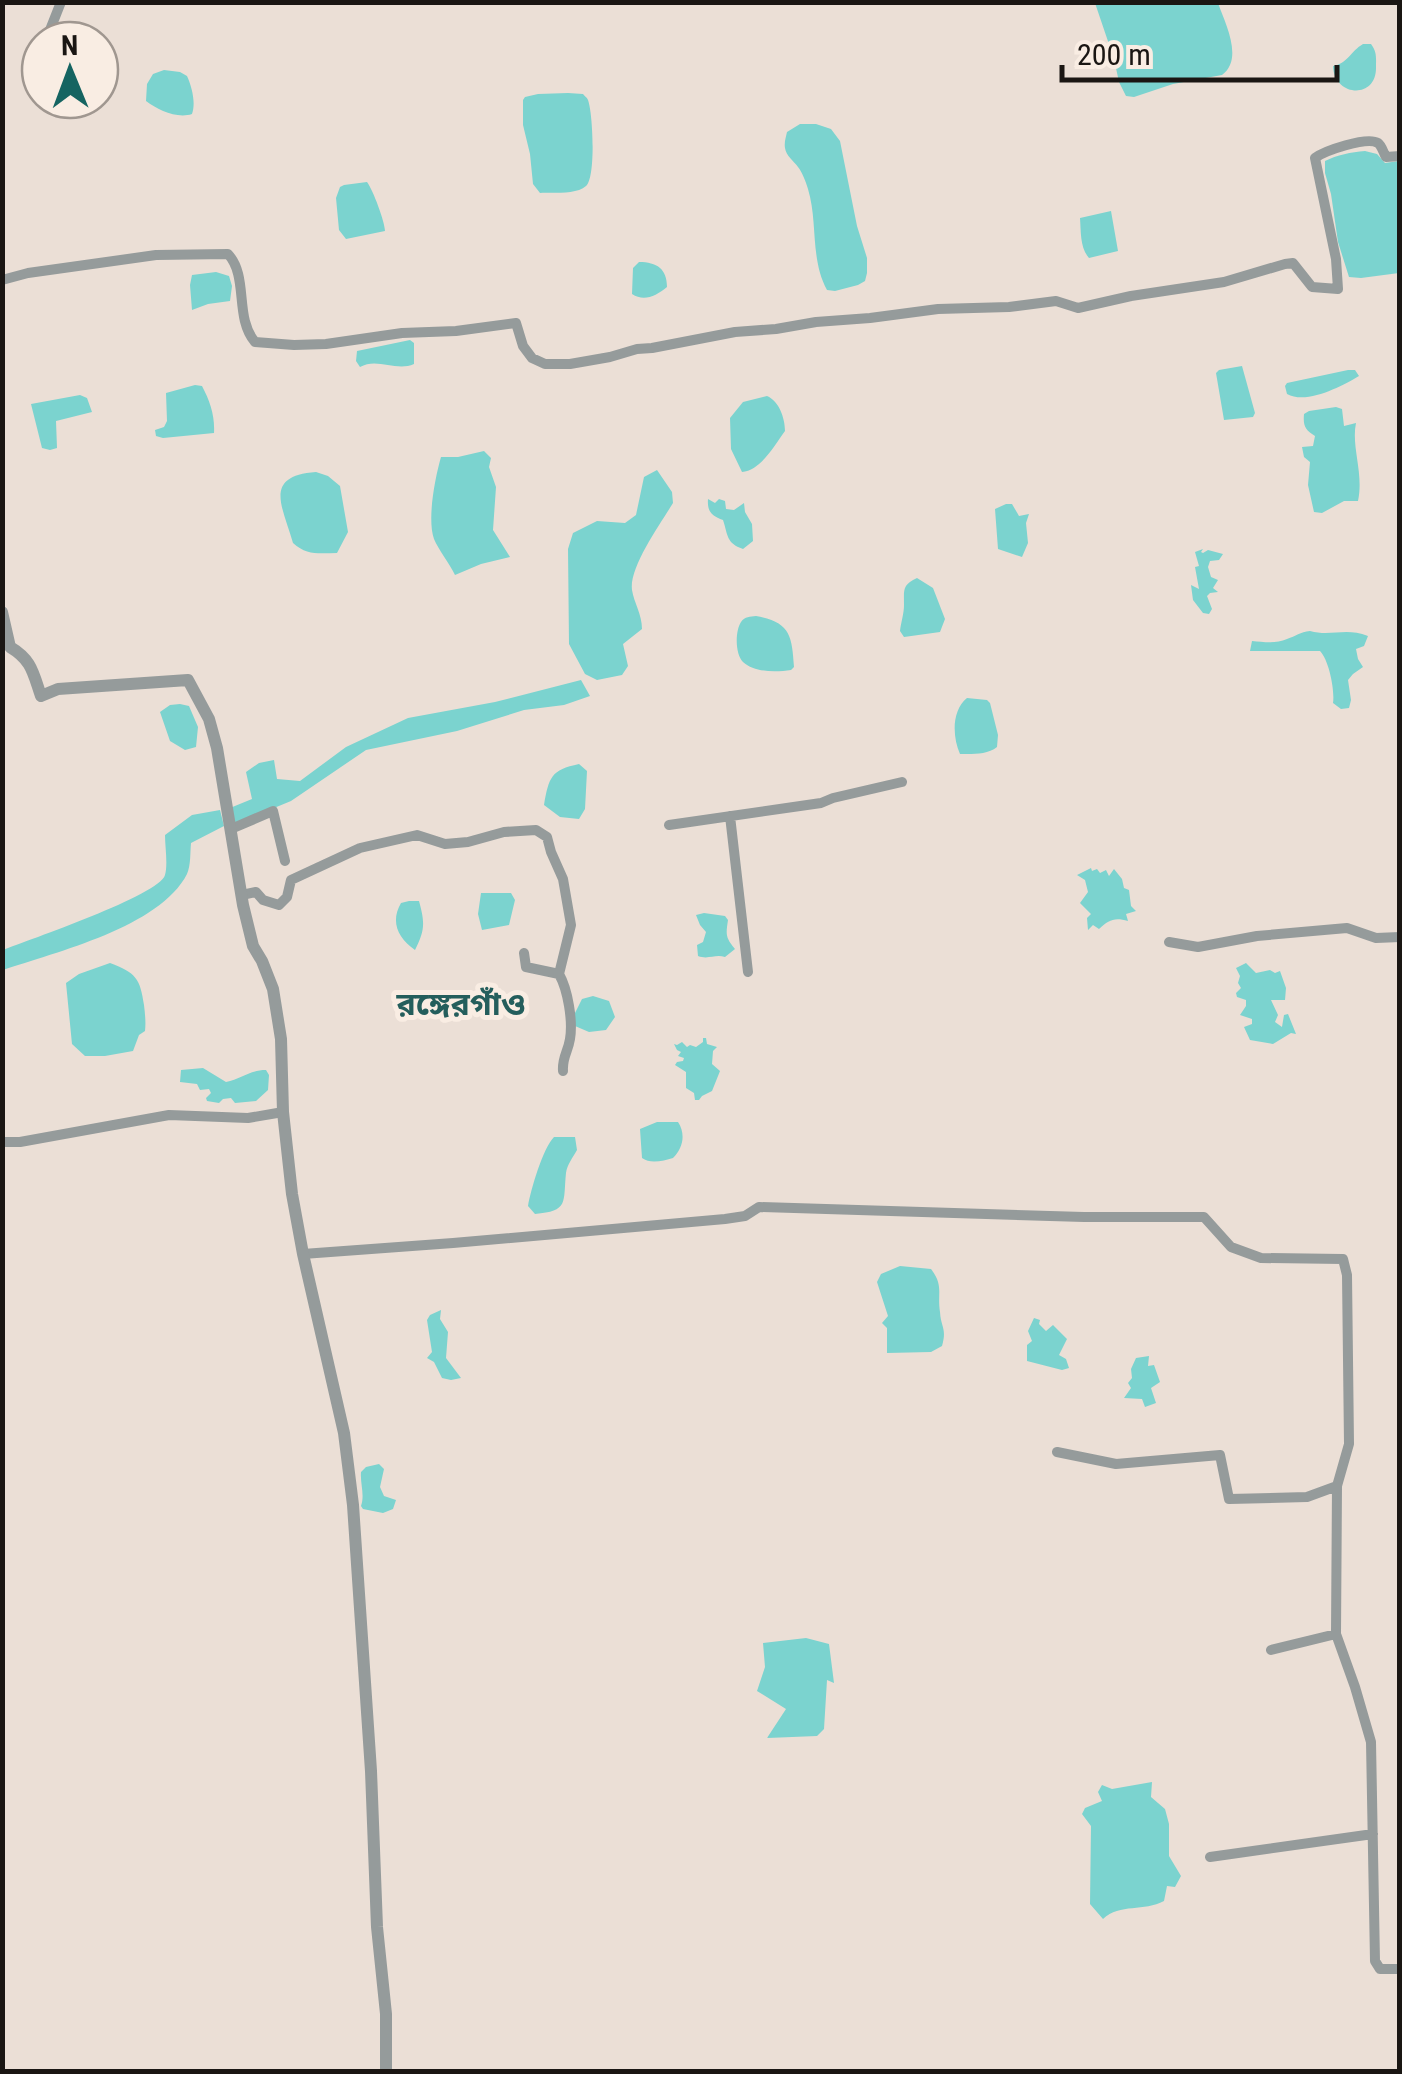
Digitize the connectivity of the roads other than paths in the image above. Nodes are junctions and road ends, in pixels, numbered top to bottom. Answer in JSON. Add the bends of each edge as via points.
{"nodes":[{"id":1,"x":1400,"y":156,"type":"edge"},
{"id":2,"x":2,"y":280,"type":"edge"},
{"id":3,"x":2,"y":612,"type":"edge"},
{"id":4,"x":6,"y":648,"type":"edge"},
{"id":5,"x":902,"y":782,"type":"dead end"},
{"id":6,"x":730,"y":816,"type":"junction"},
{"id":7,"x":669,"y":826,"type":"dead end"},
{"id":8,"x":231,"y":829,"type":"junction"},
{"id":9,"x":285,"y":861,"type":"dead end"},
{"id":10,"x":242,"y":895,"type":"junction"},
{"id":11,"x":1400,"y":937,"type":"edge"},
{"id":12,"x":1169,"y":942,"type":"dead end"},
{"id":13,"x":524,"y":954,"type":"dead end"},
{"id":14,"x":748,"y":972,"type":"dead end"},
{"id":15,"x":559,"y":974,"type":"junction"},
{"id":16,"x":563,"y":1071,"type":"dead end"},
{"id":17,"x":283,"y":1112,"type":"junction"},
{"id":18,"x":2,"y":1142,"type":"edge"},
{"id":19,"x":303,"y":1254,"type":"junction"},
{"id":20,"x":1058,"y":1452,"type":"dead end"},
{"id":21,"x":1337,"y":1486,"type":"junction"},
{"id":22,"x":1336,"y":1634,"type":"junction"},
{"id":23,"x":1271,"y":1650,"type":"dead end"},
{"id":24,"x":1373,"y":1834,"type":"junction"},
{"id":25,"x":1210,"y":1857,"type":"dead end"},
{"id":26,"x":1400,"y":1969,"type":"edge"},
{"id":27,"x":386,"y":2072,"type":"edge"}],
"edges":[{"from":1,"to":2,"type":"street","via":[[1386,157],[1374,141],[1315,158],[1338,289],[1312,287],[1293,263],[1078,308],[1048,301],[816,322],[570,364],[532,358],[516,323],[326,344],[255,342],[228,254],[156,255]]},
{"from":3,"to":4,"type":"street"},
{"from":4,"to":8,"type":"street","via":[[30,663],[40,696],[58,688],[188,680],[217,748]]},
{"from":5,"to":6,"type":"street"},
{"from":6,"to":7,"type":"street"},
{"from":6,"to":14,"type":"street"},
{"from":8,"to":9,"type":"street","via":[[272,811]]},
{"from":8,"to":10,"type":"street"},
{"from":10,"to":15,"type":"street","via":[[256,892],[279,905],[292,880],[360,848],[417,835],[445,844],[536,830],[547,838],[563,879],[571,925]]},
{"from":10,"to":17,"type":"street","via":[[253,946],[273,989]]},
{"from":11,"to":12,"type":"street","via":[[1376,938],[1347,928],[1198,947]]},
{"from":13,"to":15,"type":"street","via":[[526,967]]},
{"from":15,"to":16,"type":"street","via":[[570,1027]]},
{"from":17,"to":18,"type":"street","via":[[248,1118],[170,1115]]},
{"from":17,"to":19,"type":"street"},
{"from":19,"to":21,"type":"street","via":[[725,1219],[759,1207],[1204,1218],[1231,1247],[1261,1258],[1345,1262],[1348,1444]]},
{"from":19,"to":27,"type":"street","via":[[344,1433],[353,1505]]},
{"from":20,"to":21,"type":"street","via":[[1116,1464],[1220,1455],[1228,1500],[1308,1497]]},
{"from":21,"to":22,"type":"street"},
{"from":22,"to":23,"type":"street"},
{"from":22,"to":24,"type":"street","via":[[1372,1742]]},
{"from":24,"to":25,"type":"street"},
{"from":24,"to":26,"type":"street","via":[[1374,1961],[1380,1969]]}]}
